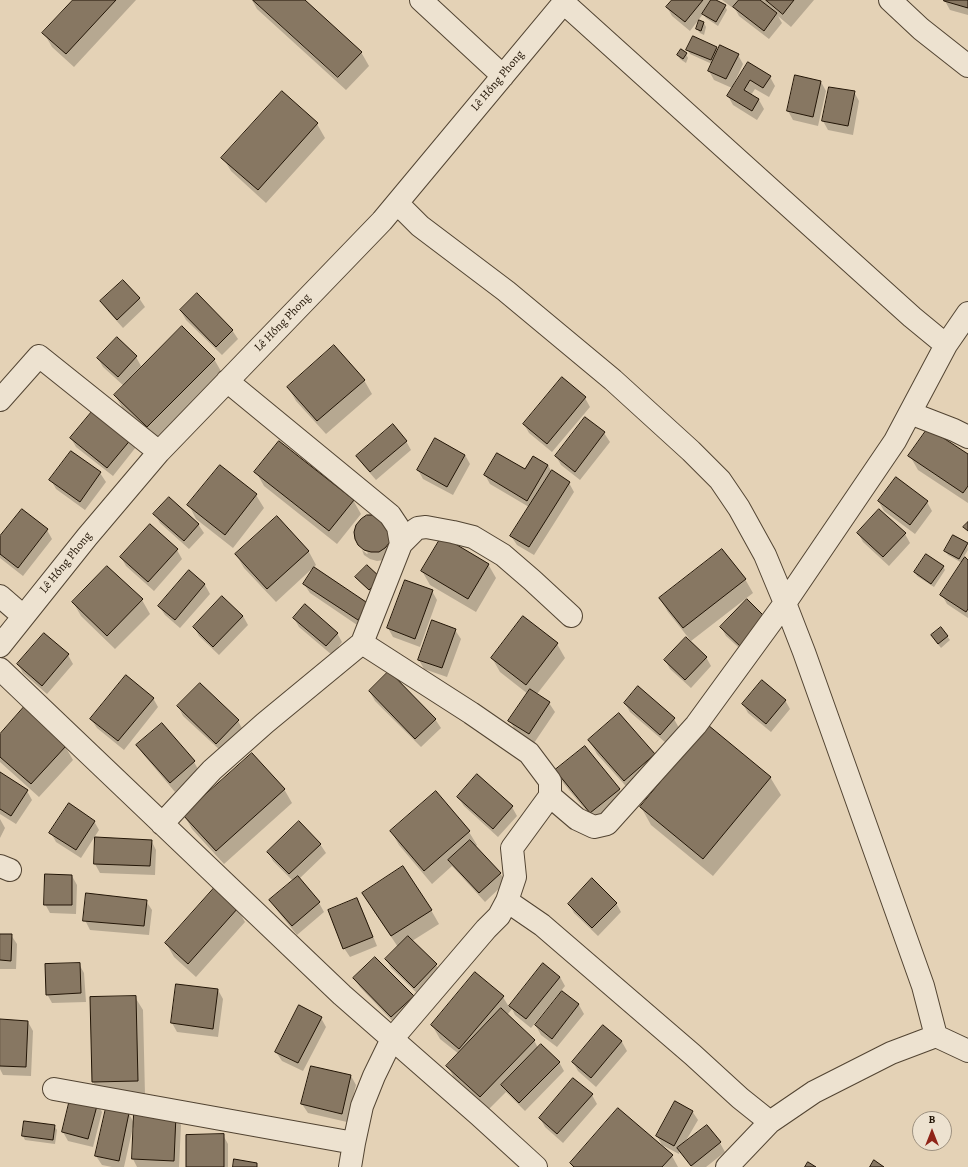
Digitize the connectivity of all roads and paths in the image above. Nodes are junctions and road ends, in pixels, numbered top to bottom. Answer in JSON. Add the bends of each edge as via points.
{"nodes":[{"id":1,"x":421,"y":0,"type":"edge"},
{"id":2,"x":890,"y":0,"type":"edge"},
{"id":3,"x":565,"y":1,"type":"edge"},
{"id":4,"x":968,"y":66,"type":"edge"},
{"id":5,"x":503,"y":76,"type":"junction"},
{"id":6,"x":397,"y":203,"type":"junction"},
{"id":7,"x":968,"y":313,"type":"edge"},
{"id":8,"x":946,"y":345,"type":"junction"},
{"id":9,"x":227,"y":381,"type":"junction"},
{"id":10,"x":0,"y":400,"type":"edge"},
{"id":11,"x":910,"y":413,"type":"junction"},
{"id":12,"x":968,"y":437,"type":"edge"},
{"id":13,"x":159,"y":452,"type":"junction"},
{"id":14,"x":401,"y":544,"type":"junction"},
{"id":15,"x":0,"y":596,"type":"edge"},
{"id":16,"x":785,"y":603,"type":"junction"},
{"id":17,"x":23,"y":616,"type":"junction"},
{"id":18,"x":571,"y":616,"type":"dead end"},
{"id":19,"x":362,"y":643,"type":"junction"},
{"id":20,"x":0,"y":646,"type":"edge"},
{"id":21,"x":0,"y":669,"type":"edge"},
{"id":22,"x":550,"y":796,"type":"junction"},
{"id":23,"x":162,"y":824,"type":"junction"},
{"id":24,"x":507,"y":901,"type":"junction"},
{"id":25,"x":936,"y":1036,"type":"junction"},
{"id":26,"x":392,"y":1039,"type":"junction"},
{"id":27,"x":968,"y":1051,"type":"edge"},
{"id":28,"x":54,"y":1089,"type":"dead end"},
{"id":29,"x":770,"y":1122,"type":"junction"},
{"id":30,"x":354,"y":1143,"type":"junction"},
{"id":31,"x":350,"y":1167,"type":"edge"},
{"id":32,"x":536,"y":1167,"type":"edge"},
{"id":33,"x":727,"y":1167,"type":"edge"}],
"edges":[{"from":1,"to":5,"type":"street"},
{"from":2,"to":4,"type":"street","via":[[921,29]]},
{"from":3,"to":5,"type":"street","name":"Lê Hồng Phong"},
{"from":3,"to":8,"type":"street","via":[[912,317]]},
{"from":5,"to":6,"type":"street","name":"Lê Hồng Phong"},
{"from":6,"to":9,"type":"street","name":"Lê Hồng Phong"},
{"from":6,"to":16,"type":"street","via":[[420,226],[506,291],[613,380],[691,450],[720,480],[739,508],[765,555]]},
{"from":7,"to":8,"type":"street"},
{"from":8,"to":11,"type":"street"},
{"from":9,"to":13,"type":"street","name":"Lê Hồng Phong"},
{"from":9,"to":14,"type":"street","via":[[390,515],[398,527]]},
{"from":10,"to":13,"type":"street","via":[[39,356]]},
{"from":11,"to":12,"type":"street"},
{"from":11,"to":16,"type":"street","via":[[895,441]]},
{"from":13,"to":17,"type":"street","name":"Lê Hồng Phong"},
{"from":14,"to":18,"type":"street","via":[[415,530],[426,527],[473,537],[503,555]]},
{"from":14,"to":19,"type":"street"},
{"from":15,"to":17,"type":"street"},
{"from":16,"to":22,"type":"street","via":[[696,725],[607,824],[594,827],[577,819]]},
{"from":16,"to":25,"type":"street","via":[[923,986]]},
{"from":17,"to":20,"type":"street","name":"Lê Hồng Phong"},
{"from":19,"to":22,"type":"street","via":[[471,712],[529,753],[550,781]]},
{"from":19,"to":23,"type":"street","via":[[264,723],[212,770]]},
{"from":21,"to":23,"type":"street"},
{"from":22,"to":24,"type":"street","via":[[512,848],[515,877]]},
{"from":23,"to":26,"type":"street","via":[[342,995]]},
{"from":24,"to":26,"type":"street","via":[[500,916]]},
{"from":24,"to":29,"type":"street","via":[[542,925]]},
{"from":25,"to":27,"type":"street"},
{"from":25,"to":29,"type":"street","via":[[891,1053],[814,1092]]},
{"from":26,"to":30,"type":"street","via":[[362,1106]]},
{"from":26,"to":32,"type":"street"},
{"from":28,"to":30,"type":"street"},
{"from":29,"to":33,"type":"street"},
{"from":30,"to":31,"type":"street"}]}
